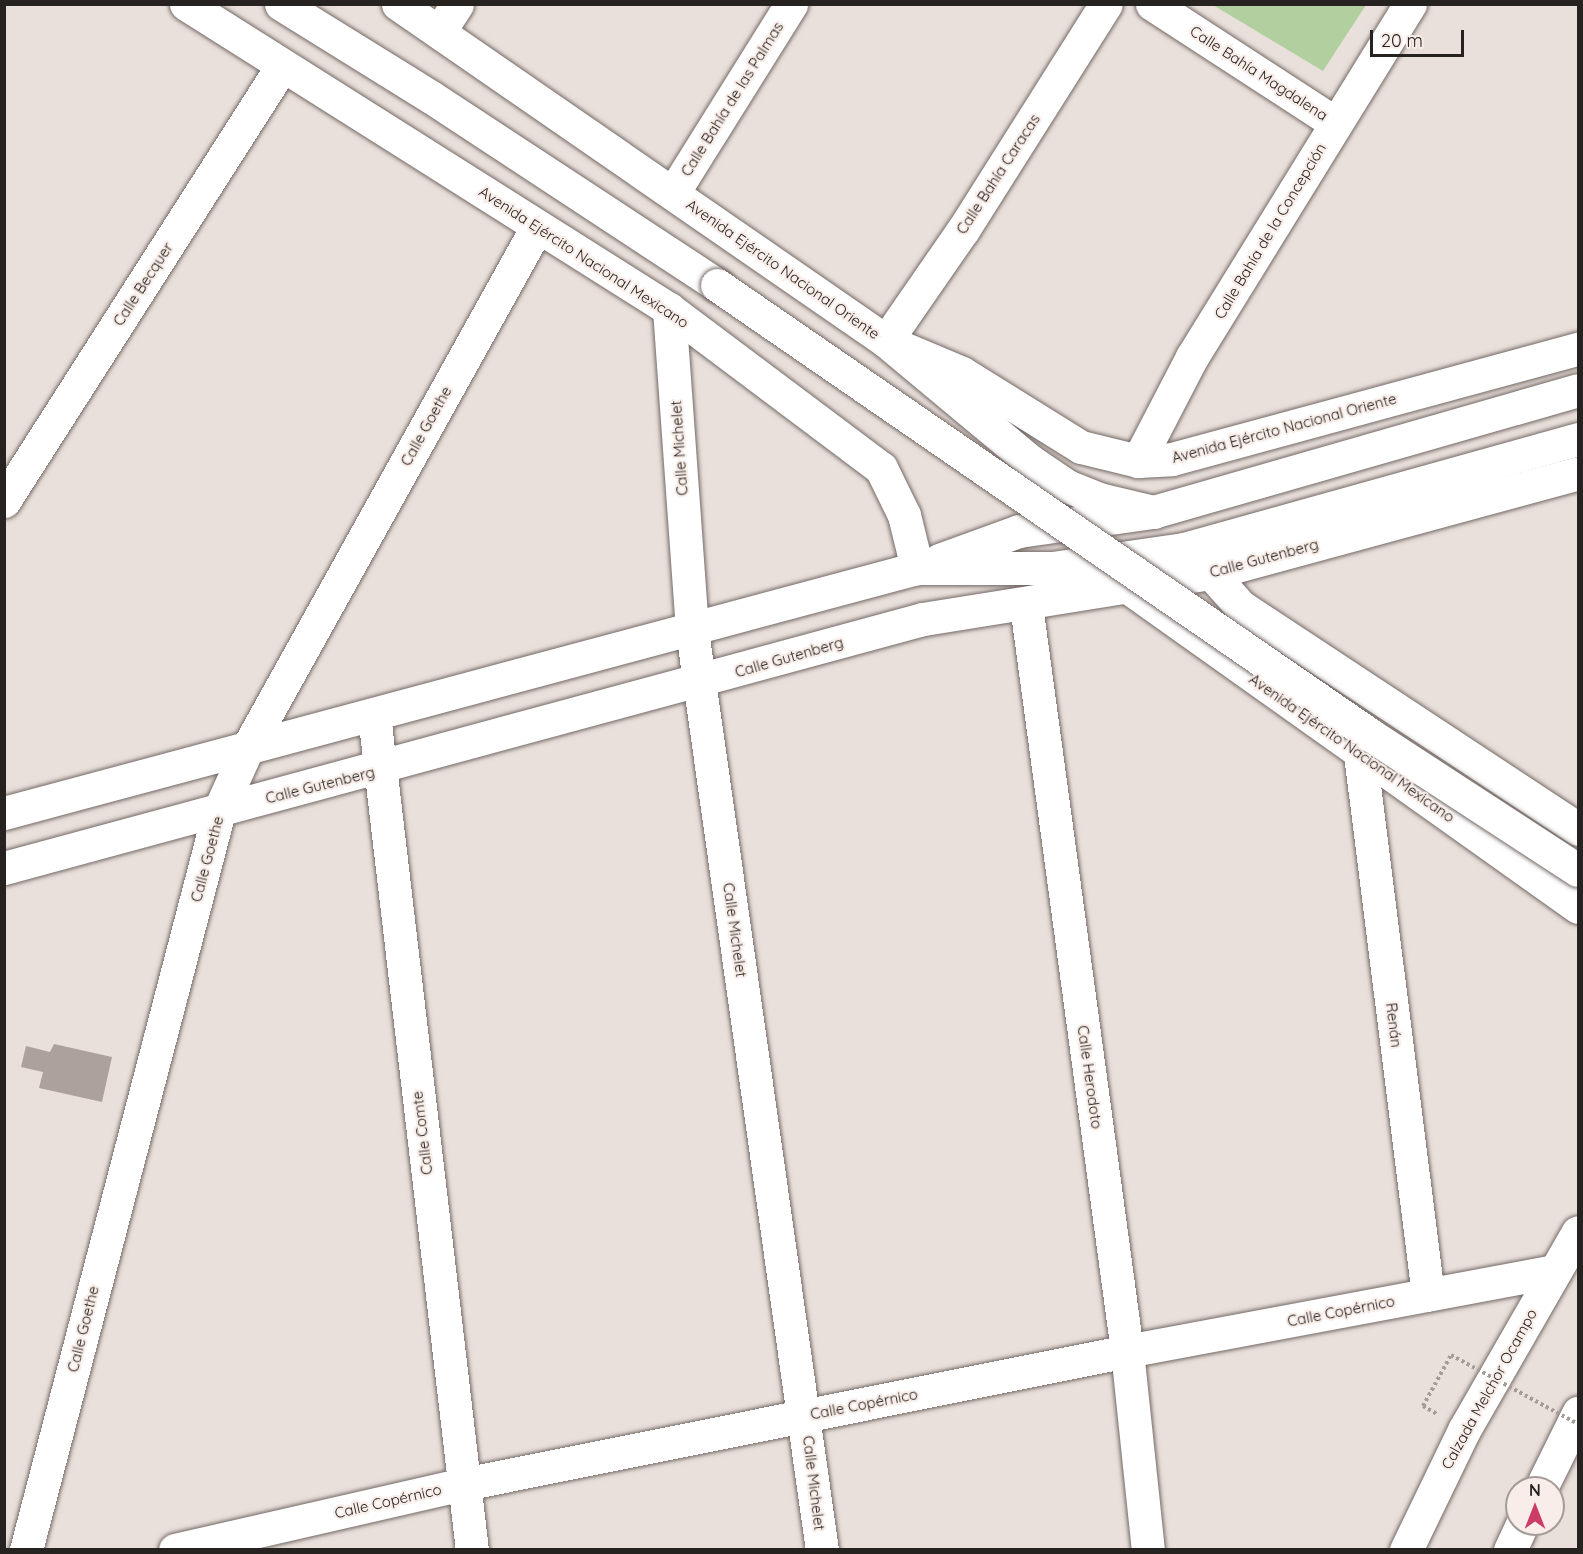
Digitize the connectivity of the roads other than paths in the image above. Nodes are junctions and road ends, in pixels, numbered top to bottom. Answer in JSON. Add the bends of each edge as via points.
{"nodes":[{"id":1,"x":186,"y":4,"type":"edge"},
{"id":2,"x":280,"y":4,"type":"edge"},
{"id":3,"x":398,"y":4,"type":"edge"},
{"id":4,"x":457,"y":4,"type":"edge"},
{"id":5,"x":791,"y":4,"type":"edge"},
{"id":6,"x":1106,"y":4,"type":"edge"},
{"id":7,"x":1152,"y":4,"type":"edge"},
{"id":8,"x":1410,"y":4,"type":"edge"},
{"id":9,"x":439,"y":32,"type":"junction"},
{"id":10,"x":282,"y":66,"type":"junction"},
{"id":11,"x":1335,"y":123,"type":"junction"},
{"id":12,"x":673,"y":193,"type":"junction"},
{"id":13,"x":537,"y":227,"type":"junction"},
{"id":14,"x":669,"y":309,"type":"junction"},
{"id":15,"x":886,"y":341,"type":"junction"},
{"id":16,"x":1578,"y":349,"type":"edge"},
{"id":17,"x":1578,"y":390,"type":"edge"},
{"id":18,"x":1578,"y":439,"type":"edge"},
{"id":19,"x":1138,"y":461,"type":"junction"},
{"id":20,"x":1578,"y":473,"type":"edge"},
{"id":21,"x":4,"y":501,"type":"edge"},
{"id":22,"x":1153,"y":512,"type":"junction"},
{"id":23,"x":917,"y":568,"type":"junction"},
{"id":24,"x":1211,"y":573,"type":"junction"},
{"id":25,"x":1128,"y":587,"type":"junction"},
{"id":26,"x":1026,"y":605,"type":"junction"},
{"id":27,"x":692,"y":631,"type":"junction"},
{"id":28,"x":699,"y":682,"type":"junction"},
{"id":29,"x":374,"y":715,"type":"junction"},
{"id":30,"x":247,"y":749,"type":"junction"},
{"id":31,"x":1360,"y":754,"type":"junction"},
{"id":32,"x":378,"y":770,"type":"junction"},
{"id":33,"x":219,"y":811,"type":"junction"},
{"id":34,"x":4,"y":813,"type":"edge"},
{"id":35,"x":1578,"y":829,"type":"edge"},
{"id":36,"x":4,"y":868,"type":"edge"},
{"id":37,"x":1578,"y":870,"type":"edge"},
{"id":38,"x":1578,"y":907,"type":"edge"},
{"id":39,"x":1578,"y":1232,"type":"edge"},
{"id":40,"x":1555,"y":1272,"type":"junction"},
{"id":41,"x":1428,"y":1295,"type":"junction"},
{"id":42,"x":1127,"y":1351,"type":"junction"},
{"id":43,"x":1578,"y":1413,"type":"edge"},
{"id":44,"x":806,"y":1415,"type":"junction"},
{"id":45,"x":1547,"y":1476,"type":"edge"},
{"id":46,"x":464,"y":1484,"type":"junction"},
{"id":47,"x":1516,"y":1536,"type":"edge"},
{"id":48,"x":26,"y":1550,"type":"edge"},
{"id":49,"x":176,"y":1550,"type":"edge"},
{"id":50,"x":471,"y":1550,"type":"edge"},
{"id":51,"x":822,"y":1550,"type":"edge"},
{"id":52,"x":1148,"y":1550,"type":"edge"},
{"id":53,"x":1406,"y":1550,"type":"edge"},
{"id":54,"x":1510,"y":1550,"type":"edge"}],
"edges":[{"from":1,"to":10,"type":"main road","name":"Avenida Ejército Nacional Mexicano"},
{"from":2,"to":37,"type":"main road","bridge":true,"via":[[431,97],[717,285],[1369,734]]},
{"from":3,"to":9,"type":"main road","name":"Avenida Ejército Nacional Oriente"},
{"from":4,"to":9,"type":"main road"},
{"from":5,"to":12,"type":"main road","name":"Calle Bahía de las Palmas"},
{"from":6,"to":15,"type":"main road","name":"Calle Bahía Caracas","via":[[963,230]]},
{"from":7,"to":11,"type":"main road","name":"Calle Bahía Magdalena"},
{"from":8,"to":11,"type":"main road","name":"Calle Bahía de la Concepción"},
{"from":9,"to":12,"type":"main road","name":"Avenida Ejército Nacional Oriente"},
{"from":10,"to":13,"type":"main road","name":"Avenida Ejército Nacional Mexicano"},
{"from":10,"to":21,"type":"main road","name":"Calle Becquer"},
{"from":11,"to":19,"type":"main road","name":"Calle Bahía de la Concepción","via":[[1192,357]]},
{"from":12,"to":15,"type":"main road","name":"Avenida Ejército Nacional Oriente"},
{"from":13,"to":14,"type":"main road","name":"Avenida Ejército Nacional Mexicano"},
{"from":13,"to":30,"type":"main road","name":"Calle Goethe"},
{"from":14,"to":23,"type":"main road","name":"Avenida Ejército Nacional Mexicano","via":[[881,468],[904,515]]},
{"from":14,"to":27,"type":"main road","name":"Calle Michelet"},
{"from":15,"to":19,"type":"main road","name":"Avenida Ejército Nacional Oriente","via":[[962,373],[1081,447]]},
{"from":15,"to":22,"type":"main road","via":[[1030,461],[1067,486],[1099,499]]},
{"from":16,"to":19,"type":"main road","name":"Avenida Ejército Nacional Oriente","via":[[1172,459]]},
{"from":17,"to":22,"type":"main road"},
{"from":18,"to":23,"type":"main road","name":"Calle Gutenberg","via":[[1184,549],[1052,568]]},
{"from":20,"to":24,"type":"main road","name":"Calle Gutenberg"},
{"from":22,"to":23,"type":"main road","via":[[1019,531]]},
{"from":23,"to":27,"type":"main road","name":"Calle Gutenberg"},
{"from":24,"to":25,"type":"main road","name":"Calle Gutenberg"},
{"from":24,"to":35,"type":"main road","via":[[1240,606]]},
{"from":25,"to":26,"type":"main road","name":"Calle Gutenberg"},
{"from":25,"to":31,"type":"main road","name":"Avenida Ejército Nacional Mexicano"},
{"from":26,"to":28,"type":"main road","name":"Calle Gutenberg","via":[[923,620]]},
{"from":26,"to":42,"type":"main road","name":"Calle Herodoto"},
{"from":27,"to":28,"type":"main road","name":"Calle Michelet"},
{"from":27,"to":29,"type":"main road","name":"Calle Gutenberg"},
{"from":28,"to":32,"type":"main road","name":"Calle Gutenberg"},
{"from":28,"to":44,"type":"main road","name":"Calle Michelet"},
{"from":29,"to":30,"type":"main road","name":"Calle Gutenberg"},
{"from":29,"to":32,"type":"main road","name":"Calle Comte"},
{"from":30,"to":33,"type":"main road","name":"Calle Goethe"},
{"from":30,"to":34,"type":"main road","name":"Calle Gutenberg"},
{"from":31,"to":38,"type":"main road","name":"Avenida Ejército Nacional Mexicano"},
{"from":31,"to":41,"type":"main road","name":"Renán"},
{"from":32,"to":33,"type":"main road","name":"Calle Gutenberg"},
{"from":32,"to":46,"type":"main road","name":"Calle Comte"},
{"from":33,"to":36,"type":"main road","name":"Calle Gutenberg"},
{"from":33,"to":48,"type":"main road","name":"Calle Goethe"},
{"from":39,"to":40,"type":"main road","name":"Calzada Melchor Ocampo"},
{"from":40,"to":41,"type":"main road","name":"Calle Copérnico"},
{"from":40,"to":53,"type":"main road","name":"Calzada Melchor Ocampo","via":[[1464,1430]]},
{"from":41,"to":42,"type":"main road","name":"Calle Copérnico"},
{"from":42,"to":44,"type":"main road","name":"Calle Copérnico"},
{"from":42,"to":52,"type":"main road","name":"Calle Herodoto"},
{"from":43,"to":45,"type":"main road"},
{"from":44,"to":46,"type":"main road","name":"Calle Copérnico"},
{"from":44,"to":51,"type":"main road","name":"Calle Michelet"},
{"from":46,"to":49,"type":"main road","name":"Calle Copérnico"},
{"from":46,"to":50,"type":"main road","name":"Calle Comte"},
{"from":47,"to":54,"type":"main road"}]}
